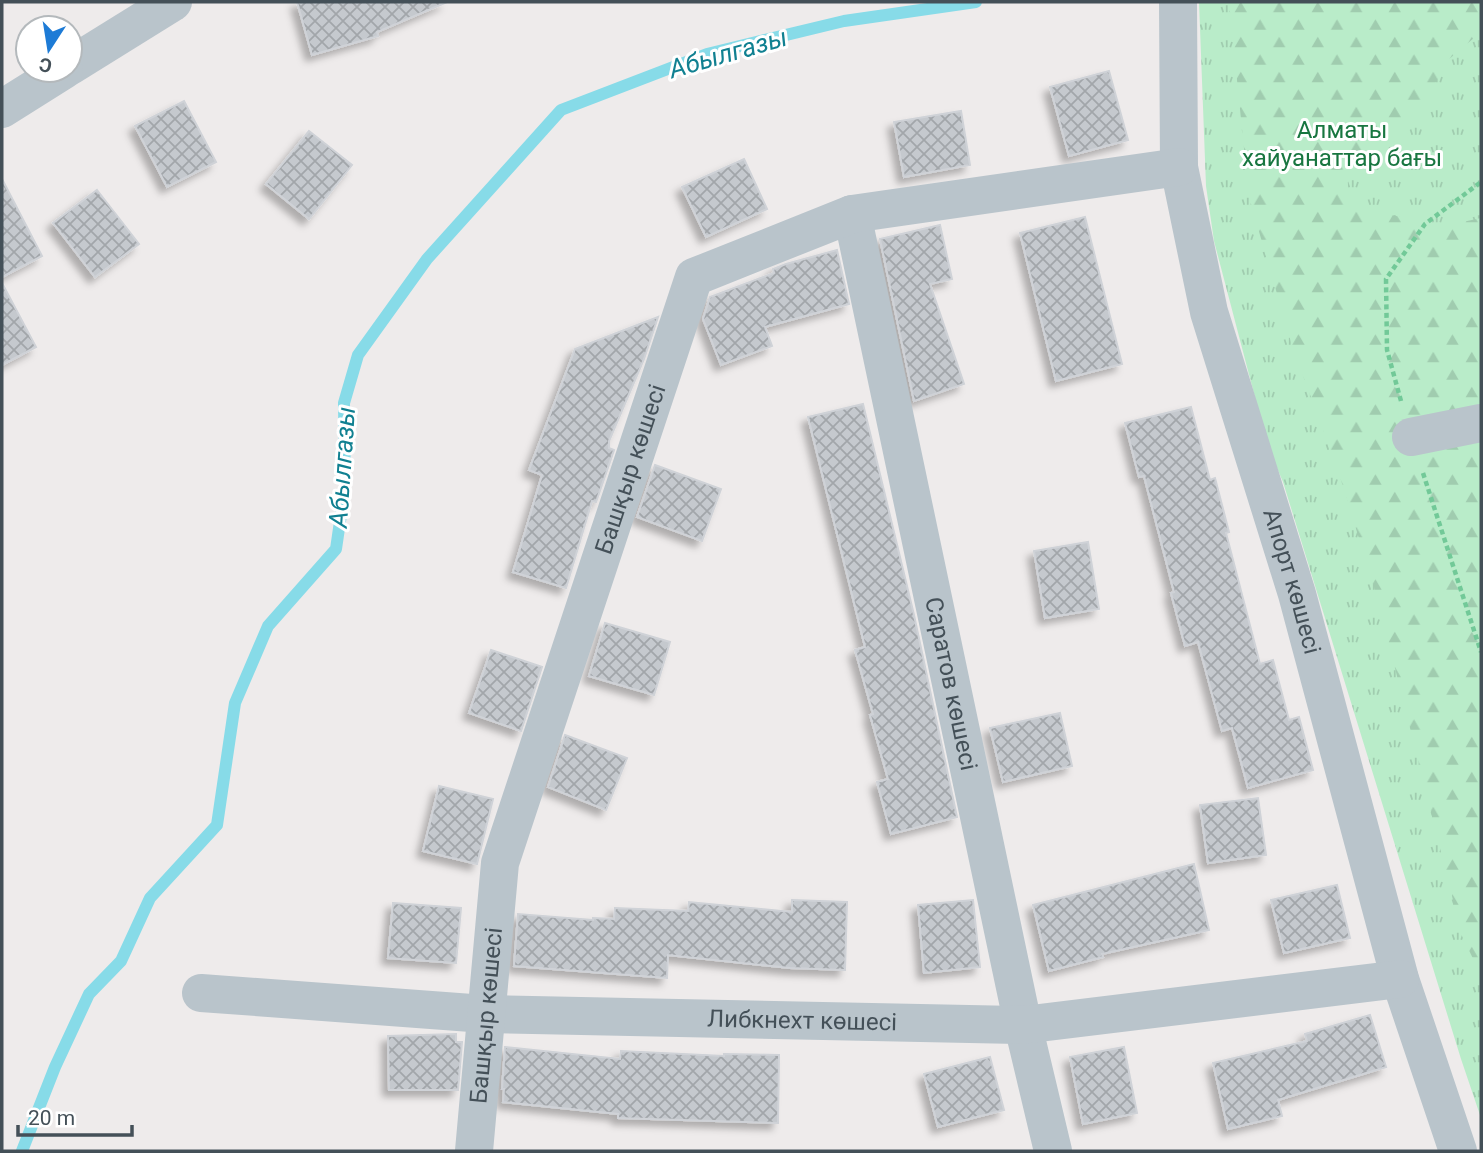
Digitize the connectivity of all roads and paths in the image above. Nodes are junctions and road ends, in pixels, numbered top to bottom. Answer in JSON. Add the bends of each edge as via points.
{"nodes":[{"id":1,"x":173,"y":2,"type":"edge"},
{"id":2,"x":1178,"y":2,"type":"edge"},
{"id":3,"x":84,"y":57,"type":"edge"},
{"id":4,"x":42,"y":84,"type":"edge"},
{"id":5,"x":2,"y":109,"type":"edge"},
{"id":6,"x":1179,"y":167,"type":"junction"},
{"id":7,"x":1481,"y":182,"type":"edge"},
{"id":8,"x":852,"y":214,"type":"junction"},
{"id":9,"x":1481,"y":423,"type":"edge"},
{"id":10,"x":1411,"y":437,"type":"junction"},
{"id":11,"x":1481,"y":652,"type":"edge"},
{"id":12,"x":1400,"y":979,"type":"junction"},
{"id":13,"x":201,"y":993,"type":"dead end"},
{"id":14,"x":485,"y":1014,"type":"junction"},
{"id":15,"x":1023,"y":1025,"type":"junction"},
{"id":16,"x":474,"y":1151,"type":"edge"},
{"id":17,"x":1053,"y":1151,"type":"edge"},
{"id":18,"x":1458,"y":1151,"type":"edge"}],
"edges":[{"from":1,"to":3,"type":"street"},
{"from":2,"to":6,"type":"street","name":"Апорт көшесі"},
{"from":4,"to":5,"type":"street"},
{"from":6,"to":8,"type":"street","name":"Башқыр көшесі"},
{"from":6,"to":12,"type":"street","name":"Апорт көшесі","via":[[1209,312],[1297,594]]},
{"from":7,"to":10,"type":"path","via":[[1425,224],[1386,279],[1387,350]]},
{"from":8,"to":14,"type":"street","name":"Башқыр көшесі","via":[[694,277],[500,863]]},
{"from":8,"to":15,"type":"street","name":"Саратов көшесі"},
{"from":9,"to":10,"type":"street"},
{"from":10,"to":11,"type":"path"},
{"from":12,"to":15,"type":"street","name":"Либкнехт көшесі"},
{"from":12,"to":18,"type":"street","name":"Апорт көшесі"},
{"from":13,"to":14,"type":"street","name":"Либкнехт көшесі"},
{"from":14,"to":15,"type":"street","name":"Либкнехт көшесі"},
{"from":14,"to":16,"type":"street","name":"Башқыр көшесі"},
{"from":15,"to":17,"type":"street","name":"Саратов көшесі"}]}
